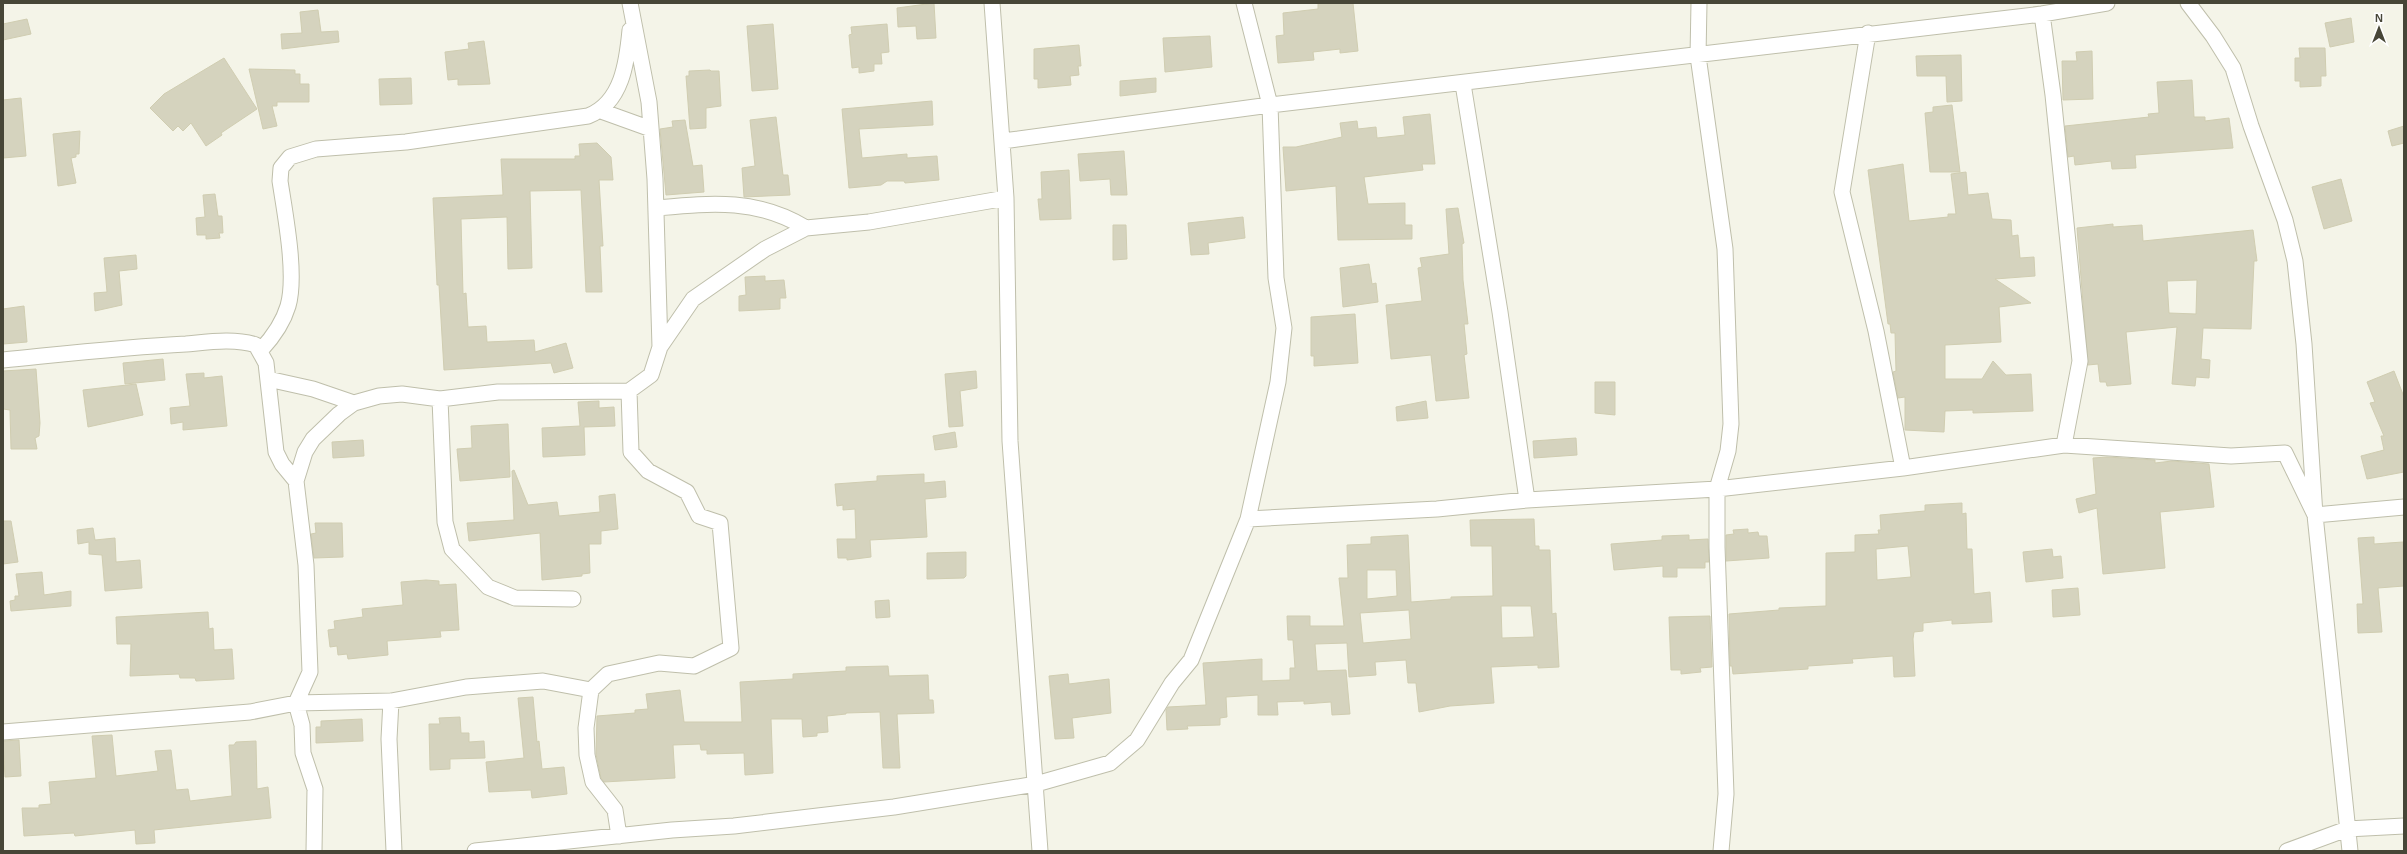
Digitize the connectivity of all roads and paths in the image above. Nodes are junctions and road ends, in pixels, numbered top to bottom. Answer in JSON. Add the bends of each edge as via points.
{"nodes":[{"id":1,"x":992,"y":3,"type":"edge"},
{"id":2,"x":1244,"y":3,"type":"edge"},
{"id":3,"x":1700,"y":3,"type":"edge"},
{"id":4,"x":2107,"y":3,"type":"edge"},
{"id":5,"x":2188,"y":3,"type":"edge"},
{"id":6,"x":631,"y":9,"type":"edge"},
{"id":7,"x":2042,"y":14,"type":"junction"},
{"id":8,"x":1868,"y":33,"type":"junction"},
{"id":9,"x":1698,"y":56,"type":"junction"},
{"id":10,"x":1463,"y":84,"type":"junction"},
{"id":11,"x":1270,"y":105,"type":"junction"},
{"id":12,"x":602,"y":111,"type":"junction"},
{"id":13,"x":651,"y":129,"type":"junction"},
{"id":14,"x":1003,"y":142,"type":"junction"},
{"id":15,"x":1006,"y":198,"type":"junction"},
{"id":16,"x":656,"y":208,"type":"junction"},
{"id":17,"x":806,"y":228,"type":"junction"},
{"id":18,"x":660,"y":347,"type":"junction"},
{"id":19,"x":261,"y":350,"type":"junction"},
{"id":20,"x":3,"y":360,"type":"edge"},
{"id":21,"x":268,"y":379,"type":"junction"},
{"id":22,"x":629,"y":391,"type":"junction"},
{"id":23,"x":440,"y":399,"type":"junction"},
{"id":24,"x":354,"y":403,"type":"junction"},
{"id":25,"x":2064,"y":445,"type":"junction"},
{"id":26,"x":1903,"y":468,"type":"junction"},
{"id":27,"x":296,"y":481,"type":"junction"},
{"id":28,"x":1717,"y":488,"type":"junction"},
{"id":29,"x":1527,"y":500,"type":"junction"},
{"id":30,"x":2404,"y":507,"type":"edge"},
{"id":31,"x":2315,"y":515,"type":"junction"},
{"id":32,"x":1248,"y":519,"type":"junction"},
{"id":33,"x":573,"y":599,"type":"dead end"},
{"id":34,"x":591,"y":690,"type":"junction"},
{"id":35,"x":391,"y":701,"type":"junction"},
{"id":36,"x":296,"y":703,"type":"junction"},
{"id":37,"x":3,"y":732,"type":"edge"},
{"id":38,"x":1036,"y":784,"type":"junction"},
{"id":39,"x":2404,"y":826,"type":"edge"},
{"id":40,"x":2347,"y":829,"type":"junction"},
{"id":41,"x":619,"y":836,"type":"junction"},
{"id":42,"x":314,"y":851,"type":"edge"},
{"id":43,"x":394,"y":851,"type":"edge"},
{"id":44,"x":475,"y":851,"type":"edge"},
{"id":45,"x":1040,"y":851,"type":"edge"},
{"id":46,"x":1721,"y":851,"type":"edge"},
{"id":47,"x":2287,"y":851,"type":"edge"},
{"id":48,"x":2350,"y":851,"type":"edge"}],
"edges":[{"from":1,"to":14,"type":"street"},
{"from":2,"to":11,"type":"street"},
{"from":3,"to":9,"type":"street"},
{"from":4,"to":7,"type":"street"},
{"from":5,"to":31,"type":"street","via":[[2233,68],[2250,126],[2285,220],[2295,261],[2304,344]]},
{"from":6,"to":12,"type":"street","via":[[628,50],[620,84]]},
{"from":6,"to":13,"type":"street","via":[[646,82]]},
{"from":7,"to":8,"type":"street"},
{"from":7,"to":25,"type":"street","via":[[2053,95],[2080,361]]},
{"from":8,"to":9,"type":"street"},
{"from":8,"to":26,"type":"street","via":[[1842,192],[1876,331]]},
{"from":9,"to":10,"type":"street"},
{"from":9,"to":28,"type":"street","via":[[1725,248],[1731,424],[1728,451]]},
{"from":10,"to":11,"type":"street"},
{"from":10,"to":29,"type":"street"},
{"from":11,"to":14,"type":"street"},
{"from":11,"to":32,"type":"street","via":[[1276,278],[1284,328],[1278,382]]},
{"from":12,"to":13,"type":"street"},
{"from":12,"to":19,"type":"street","via":[[578,119],[406,142],[316,149],[290,157],[282,168],[280,181],[290,263],[291,294],[281,322]]},
{"from":13,"to":16,"type":"street"},
{"from":14,"to":15,"type":"street"},
{"from":15,"to":17,"type":"street","via":[[869,222]]},
{"from":15,"to":38,"type":"street","via":[[1010,441]]},
{"from":16,"to":17,"type":"street","via":[[738,204],[787,216]]},
{"from":16,"to":18,"type":"street"},
{"from":17,"to":18,"type":"street","via":[[765,248],[693,299]]},
{"from":18,"to":22,"type":"street","via":[[651,375]]},
{"from":19,"to":20,"type":"street","via":[[256,345],[242,342],[199,343],[123,347]]},
{"from":19,"to":21,"type":"street"},
{"from":21,"to":24,"type":"street","via":[[313,389]]},
{"from":21,"to":27,"type":"street","via":[[276,452]]},
{"from":22,"to":23,"type":"street","via":[[498,392]]},
{"from":22,"to":34,"type":"street","via":[[631,452],[648,471],[688,492],[699,516],[720,523],[731,648],[694,666],[659,663],[608,674]]},
{"from":23,"to":24,"type":"street","via":[[402,394],[379,396]]},
{"from":23,"to":33,"type":"street","via":[[445,522],[452,549],[488,587],[515,598]]},
{"from":24,"to":27,"type":"street","via":[[338,414],[313,439],[300,462]]},
{"from":25,"to":26,"type":"street"},
{"from":25,"to":31,"type":"street","via":[[2231,456],[2285,453]]},
{"from":26,"to":28,"type":"street"},
{"from":27,"to":36,"type":"street","via":[[307,579],[310,672]]},
{"from":28,"to":29,"type":"street"},
{"from":28,"to":46,"type":"street","via":[[1726,794]]},
{"from":29,"to":32,"type":"street","via":[[1437,509]]},
{"from":30,"to":31,"type":"street"},
{"from":31,"to":40,"type":"street"},
{"from":32,"to":38,"type":"street","via":[[1191,660],[1172,683],[1137,740],[1110,763]]},
{"from":34,"to":35,"type":"street","via":[[543,681],[466,687]]},
{"from":34,"to":41,"type":"street","via":[[586,728],[587,756],[593,782],[615,810]]},
{"from":35,"to":36,"type":"street"},
{"from":35,"to":43,"type":"street","via":[[389,739]]},
{"from":36,"to":37,"type":"street","via":[[250,712]]},
{"from":36,"to":42,"type":"street","via":[[302,725],[303,753],[315,789]]},
{"from":38,"to":41,"type":"street","via":[[894,807],[734,826]]},
{"from":38,"to":45,"type":"street"},
{"from":39,"to":40,"type":"street"},
{"from":40,"to":47,"type":"street"},
{"from":40,"to":48,"type":"street"},
{"from":41,"to":44,"type":"street"}]}
